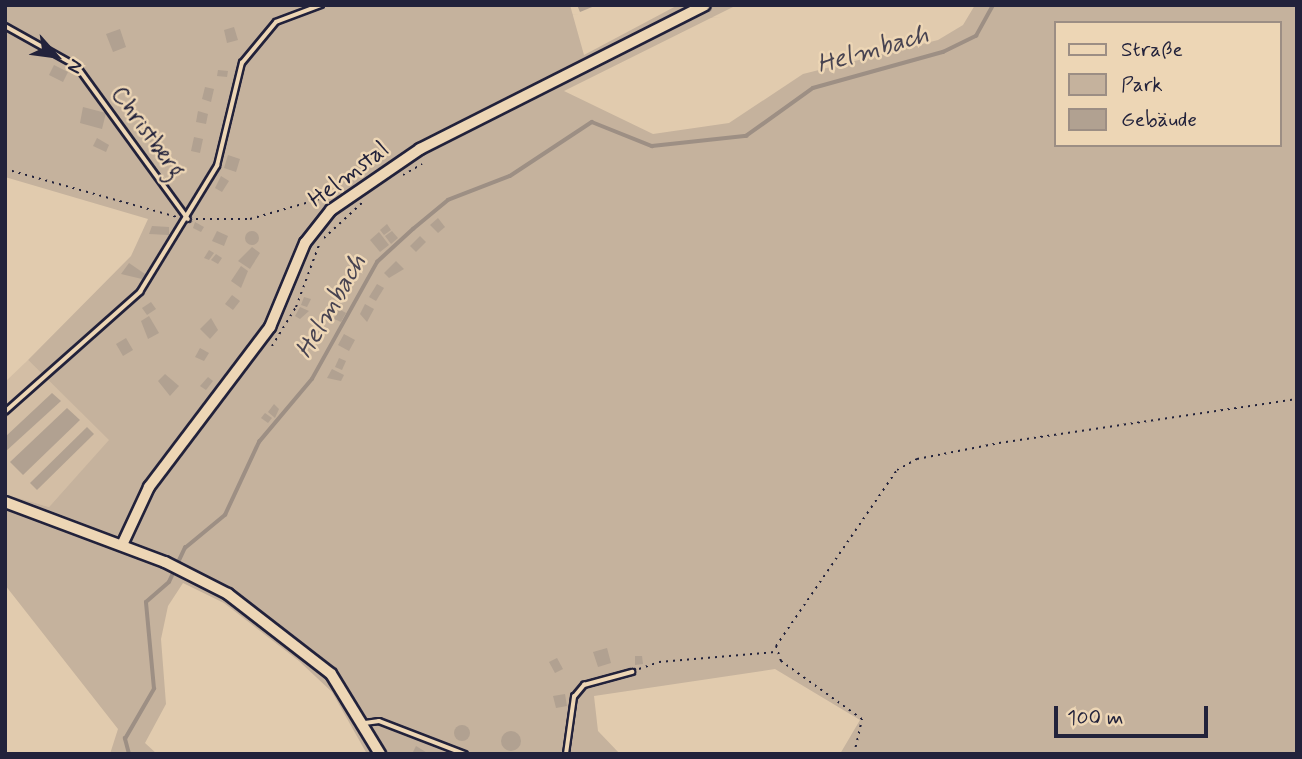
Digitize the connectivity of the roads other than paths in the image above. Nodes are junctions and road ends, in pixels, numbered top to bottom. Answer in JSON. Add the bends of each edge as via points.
{"nodes":[{"id":1,"x":321,"y":5,"type":"edge"},
{"id":2,"x":705,"y":5,"type":"edge"},
{"id":3,"x":5,"y":26,"type":"edge"},
{"id":4,"x":188,"y":219,"type":"junction"},
{"id":5,"x":5,"y":412,"type":"edge"},
{"id":6,"x":5,"y":502,"type":"edge"},
{"id":7,"x":122,"y":545,"type":"junction"},
{"id":8,"x":632,"y":672,"type":"road end"},
{"id":9,"x":365,"y":723,"type":"junction"},
{"id":10,"x":380,"y":754,"type":"edge"},
{"id":11,"x":465,"y":754,"type":"edge"},
{"id":12,"x":566,"y":754,"type":"edge"}],
"edges":[{"from":1,"to":4,"type":"lane","name":"Christberg","via":[[276,23],[242,63],[220,158]]},
{"from":2,"to":7,"type":"main road","name":"Helmstal","via":[[420,149],[345,198],[305,243],[270,327],[149,487]]},
{"from":3,"to":4,"type":"lane","name":"Christberg","via":[[77,66]]},
{"from":4,"to":5,"type":"lane","name":"Christberg","via":[[139,292]]},
{"from":6,"to":7,"type":"main road"},
{"from":7,"to":9,"type":"main road","via":[[188,572],[318,663]]},
{"from":8,"to":12,"type":"lane","via":[[584,685],[574,697]]},
{"from":9,"to":10,"type":"main road"},
{"from":9,"to":11,"type":"lane","via":[[379,721]]}]}
